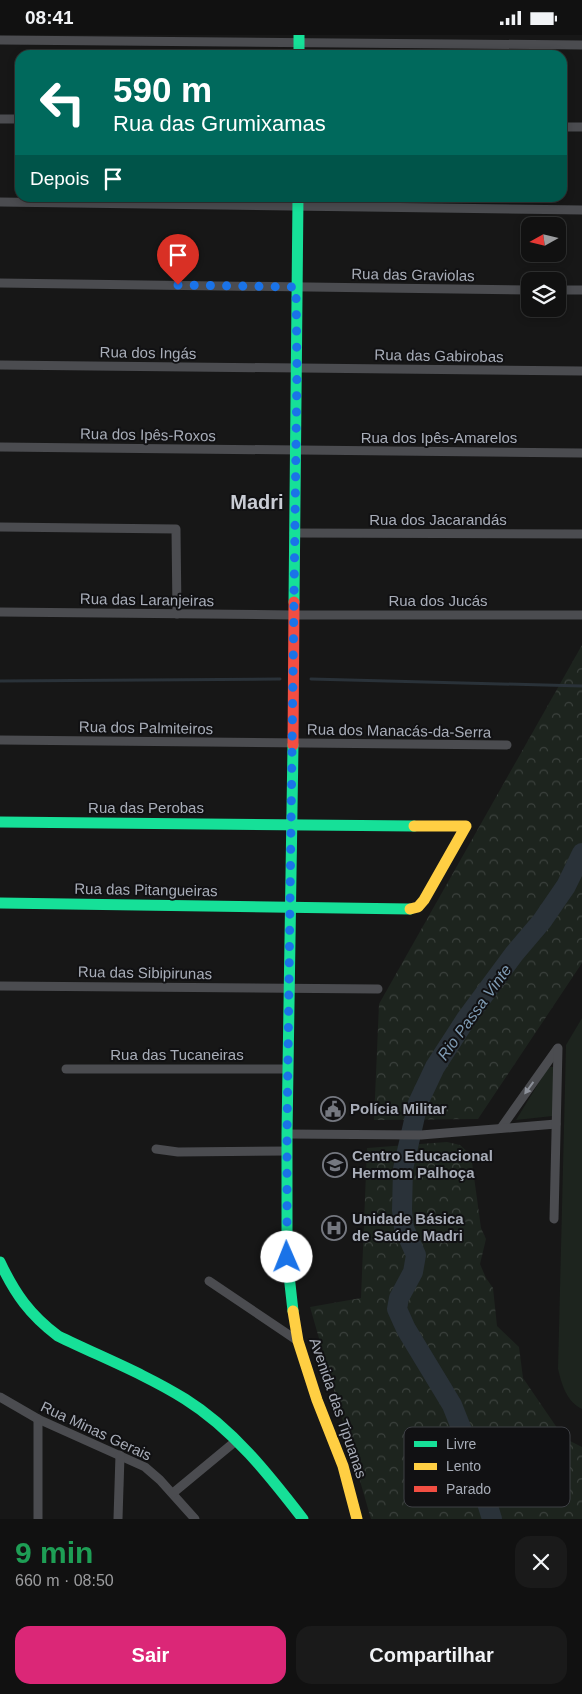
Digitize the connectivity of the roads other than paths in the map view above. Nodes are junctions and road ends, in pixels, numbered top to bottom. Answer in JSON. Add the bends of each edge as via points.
{"nodes":[{"id":1,"x":0,"y":40,"type":"edge"},
{"id":2,"x":299,"y":45,"type":"edge"},
{"id":3,"x":582,"y":45,"type":"edge"},
{"id":4,"x":0,"y":119,"type":"edge"},
{"id":5,"x":15,"y":119,"type":"edge"},
{"id":6,"x":567,"y":127,"type":"edge"},
{"id":7,"x":582,"y":127,"type":"edge"},
{"id":8,"x":0,"y":202,"type":"edge"},
{"id":9,"x":298,"y":202,"type":"edge"},
{"id":10,"x":582,"y":210,"type":"edge"},
{"id":11,"x":0,"y":283,"type":"edge"},
{"id":12,"x":296,"y":287,"type":"junction"},
{"id":13,"x":521,"y":290,"type":"edge"},
{"id":14,"x":566,"y":290,"type":"edge"},
{"id":15,"x":582,"y":290,"type":"edge"},
{"id":16,"x":0,"y":365,"type":"edge"},
{"id":17,"x":297,"y":368,"type":"junction"},
{"id":18,"x":582,"y":371,"type":"edge"},
{"id":19,"x":0,"y":447,"type":"edge"},
{"id":20,"x":295,"y":451,"type":"junction"},
{"id":21,"x":582,"y":453,"type":"edge"},
{"id":22,"x":0,"y":527,"type":"edge"},
{"id":23,"x":294,"y":533,"type":"junction"},
{"id":24,"x":582,"y":535,"type":"edge"},
{"id":25,"x":0,"y":612,"type":"edge"},
{"id":26,"x":177,"y":614,"type":"junction"},
{"id":27,"x":293,"y":615,"type":"junction"},
{"id":28,"x":582,"y":615,"type":"edge"},
{"id":29,"x":0,"y":740,"type":"edge"},
{"id":30,"x":292,"y":743,"type":"junction"},
{"id":31,"x":507,"y":745,"type":"dead end"},
{"id":32,"x":0,"y":822,"type":"edge"},
{"id":33,"x":291,"y":825,"type":"junction"},
{"id":34,"x":466,"y":826,"type":"joint"},
{"id":35,"x":0,"y":903,"type":"edge"},
{"id":36,"x":291,"y":907,"type":"junction"},
{"id":37,"x":0,"y":986,"type":"edge"},
{"id":38,"x":289,"y":989,"type":"junction"},
{"id":39,"x":378,"y":989,"type":"dead end"},
{"id":40,"x":66,"y":1069,"type":"dead end"},
{"id":41,"x":288,"y":1069,"type":"junction"},
{"id":42,"x":556,"y":1124,"type":"junction"},
{"id":43,"x":502,"y":1128,"type":"junction"},
{"id":44,"x":287,"y":1134,"type":"junction"},
{"id":45,"x":156,"y":1149,"type":"dead end"},
{"id":46,"x":287,"y":1151,"type":"junction"},
{"id":47,"x":554,"y":1219,"type":"dead end"},
{"id":48,"x":0,"y":1263,"type":"edge"},
{"id":49,"x":210,"y":1281,"type":"dead end"},
{"id":50,"x":298,"y":1341,"type":"junction"},
{"id":51,"x":0,"y":1397,"type":"edge"},
{"id":52,"x":38,"y":1419,"type":"junction"},
{"id":53,"x":237,"y":1440,"type":"junction"},
{"id":54,"x":120,"y":1455,"type":"junction"},
{"id":55,"x":172,"y":1493,"type":"junction"},
{"id":56,"x":38,"y":1519,"type":"edge"},
{"id":57,"x":118,"y":1519,"type":"edge"},
{"id":58,"x":195,"y":1519,"type":"edge"},
{"id":59,"x":303,"y":1519,"type":"edge"},
{"id":60,"x":357,"y":1519,"type":"edge"}],
"edges":[{"from":1,"to":2,"type":"street"},
{"from":2,"to":3,"type":"street"},
{"from":4,"to":5,"type":"street"},
{"from":6,"to":7,"type":"street"},
{"from":8,"to":9,"type":"street"},
{"from":9,"to":10,"type":"street"},
{"from":9,"to":12,"type":"main road","name":"Avenida das Tipuanas"},
{"from":11,"to":12,"type":"street","name":"Rua das Graviolas"},
{"from":12,"to":13,"type":"street","name":"Rua das Graviolas"},
{"from":12,"to":17,"type":"main road","name":"Avenida das Tipuanas"},
{"from":14,"to":15,"type":"street"},
{"from":16,"to":17,"type":"street","name":"Rua dos Ingás"},
{"from":17,"to":18,"type":"street","name":"Rua das Gabirobas"},
{"from":17,"to":20,"type":"main road","name":"Avenida das Tipuanas"},
{"from":19,"to":20,"type":"street","name":"Rua dos Ipês-Roxos"},
{"from":20,"to":21,"type":"street","name":"Rua dos Ipês-Amarelos"},
{"from":20,"to":23,"type":"main road","name":"Avenida das Tipuanas"},
{"from":22,"to":26,"type":"street","via":[[176,529]]},
{"from":23,"to":24,"type":"street","name":"Rua dos Jacarandás"},
{"from":23,"to":27,"type":"main road","name":"Avenida das Tipuanas"},
{"from":25,"to":26,"type":"street","name":"Rua das Laranjeiras"},
{"from":26,"to":27,"type":"street","name":"Rua das Laranjeiras"},
{"from":27,"to":28,"type":"street","name":"Rua dos Jucás"},
{"from":27,"to":30,"type":"main road","name":"Avenida das Tipuanas"},
{"from":29,"to":30,"type":"street","name":"Rua dos Palmiteiros"},
{"from":30,"to":31,"type":"street","name":"Rua dos Manacás-da-Serra"},
{"from":30,"to":33,"type":"main road","name":"Avenida das Tipuanas"},
{"from":32,"to":33,"type":"main road","name":"Rua das Perobas"},
{"from":33,"to":34,"type":"main road","name":"Rua das Perobas"},
{"from":33,"to":36,"type":"main road","name":"Avenida das Tipuanas"},
{"from":34,"to":36,"type":"main road","name":"Rua das Pitangueiras","via":[[418,907]]},
{"from":35,"to":36,"type":"main road","name":"Rua das Pitangueiras"},
{"from":36,"to":38,"type":"main road","name":"Avenida das Tipuanas"},
{"from":37,"to":38,"type":"street","name":"Rua das Sibipirunas"},
{"from":38,"to":39,"type":"street","name":"Rua das Sibipirunas"},
{"from":38,"to":41,"type":"main road","name":"Avenida das Tipuanas"},
{"from":40,"to":41,"type":"street","name":"Rua das Tucaneiras"},
{"from":41,"to":44,"type":"main road","name":"Avenida das Tipuanas"},
{"from":42,"to":43,"type":"street"},
{"from":42,"to":43,"type":"street","one_way":true,"via":[[558,1048]]},
{"from":42,"to":47,"type":"street"},
{"from":43,"to":44,"type":"street","via":[[387,1136]]},
{"from":44,"to":46,"type":"main road","name":"Avenida das Tipuanas"},
{"from":45,"to":46,"type":"street","via":[[178,1152]]},
{"from":46,"to":50,"type":"main road","name":"Avenida das Tipuanas","via":[[287,1257]]},
{"from":48,"to":53,"type":"main road","via":[[11,1287],[43,1326],[167,1388]]},
{"from":49,"to":50,"type":"street"},
{"from":50,"to":60,"type":"main road","name":"Avenida das Tipuanas","via":[[343,1466]]},
{"from":51,"to":52,"type":"street","name":"Rua Minas Gerais"},
{"from":52,"to":54,"type":"street","name":"Rua Minas Gerais"},
{"from":52,"to":56,"type":"street"},
{"from":53,"to":55,"type":"street"},
{"from":53,"to":59,"type":"main road"},
{"from":54,"to":55,"type":"street","name":"Rua Minas Gerais","via":[[145,1467]]},
{"from":54,"to":57,"type":"street"},
{"from":55,"to":58,"type":"street","name":"Rua Minas Gerais"}]}
